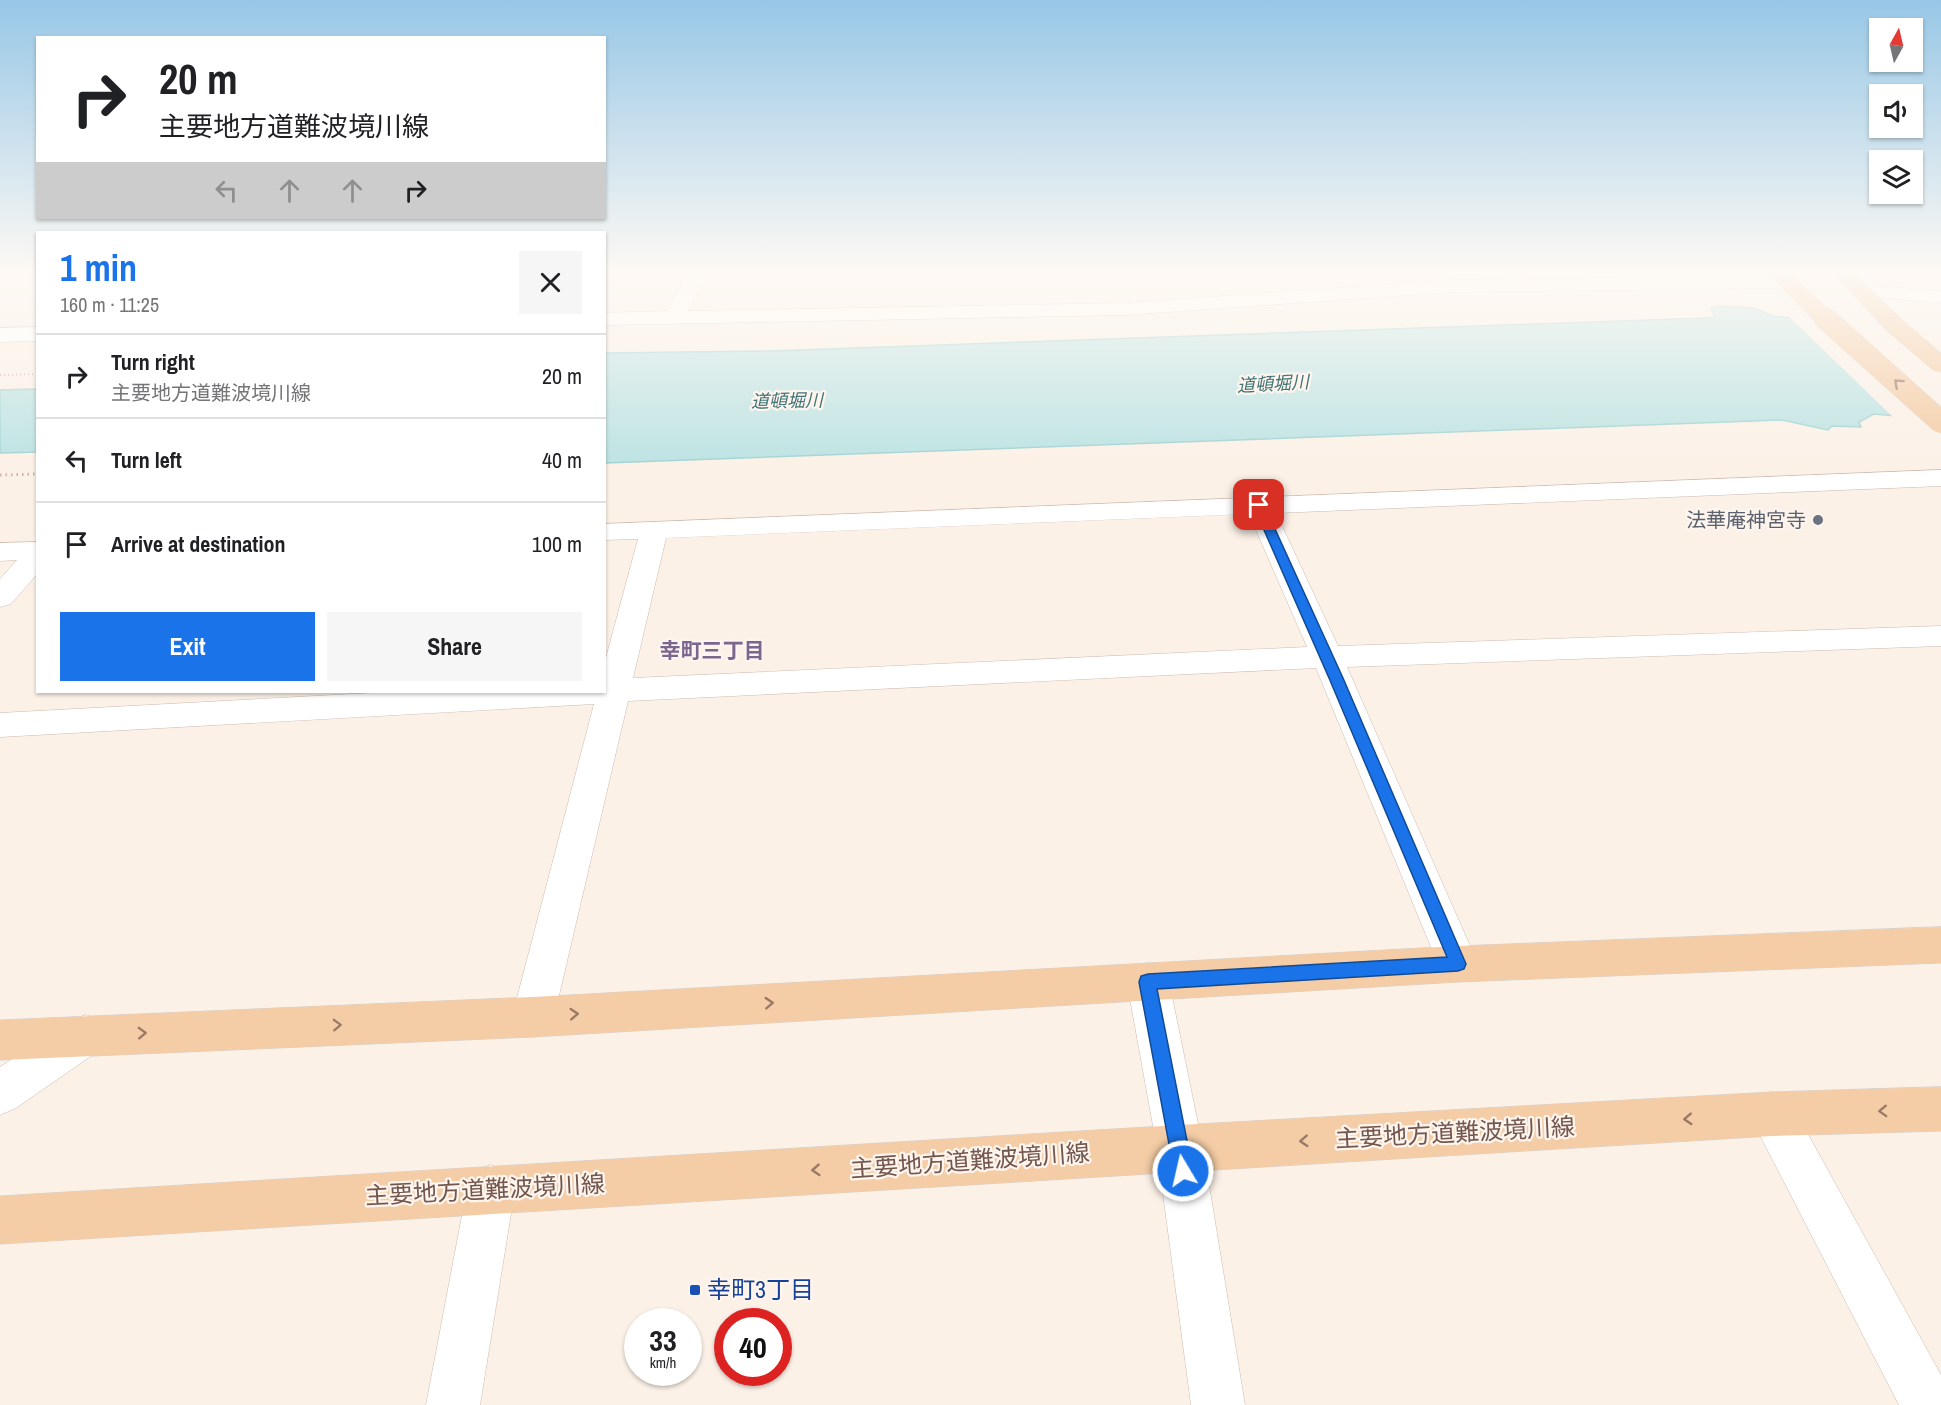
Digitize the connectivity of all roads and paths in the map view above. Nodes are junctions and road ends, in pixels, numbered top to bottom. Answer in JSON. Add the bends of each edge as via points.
{"nodes":[{"id":1,"x":1845,"y":336,"type":"edge"},
{"id":2,"x":1907,"y":336,"type":"edge"},
{"id":3,"x":1941,"y":365,"type":"edge"},
{"id":4,"x":36,"y":374,"type":"edge"},
{"id":5,"x":0,"y":375,"type":"edge"},
{"id":6,"x":1941,"y":422,"type":"edge"},
{"id":7,"x":36,"y":474,"type":"edge"},
{"id":8,"x":0,"y":475,"type":"edge"},
{"id":9,"x":1941,"y":478,"type":"edge"},
{"id":10,"x":1259,"y":505,"type":"junction"},
{"id":11,"x":654,"y":530,"type":"junction"},
{"id":12,"x":606,"y":532,"type":"edge"},
{"id":13,"x":0,"y":552,"type":"edge"},
{"id":14,"x":36,"y":553,"type":"edge"},
{"id":15,"x":36,"y":555,"type":"edge"},
{"id":16,"x":0,"y":597,"type":"edge"},
{"id":17,"x":1941,"y":636,"type":"edge"},
{"id":18,"x":1327,"y":657,"type":"junction"},
{"id":19,"x":606,"y":688,"type":"edge"},
{"id":20,"x":606,"y":691,"type":"edge"},
{"id":21,"x":569,"y":693,"type":"edge"},
{"id":22,"x":605,"y":693,"type":"edge"},
{"id":23,"x":0,"y":725,"type":"edge"},
{"id":24,"x":1941,"y":945,"type":"edge"},
{"id":25,"x":1458,"y":964,"type":"junction"},
{"id":26,"x":1148,"y":982,"type":"junction"},
{"id":27,"x":533,"y":1017,"type":"junction"},
{"id":28,"x":86,"y":1035,"type":"junction"},
{"id":29,"x":0,"y":1040,"type":"edge"},
{"id":30,"x":0,"y":1093,"type":"edge"},
{"id":31,"x":1941,"y":1109,"type":"edge"},
{"id":32,"x":1772,"y":1114,"type":"junction"},
{"id":33,"x":1180,"y":1148,"type":"junction"},
{"id":34,"x":491,"y":1189,"type":"junction"},
{"id":35,"x":0,"y":1220,"type":"edge"},
{"id":36,"x":453,"y":1405,"type":"edge"},
{"id":37,"x":1218,"y":1405,"type":"edge"},
{"id":38,"x":1928,"y":1405,"type":"edge"}],
"edges":[{"from":6,"to":1,"type":"main road","one_way":true,"bridge":true},
{"from":2,"to":3,"type":"main road"},
{"from":4,"to":5,"type":"path"},
{"from":7,"to":8,"type":"path"},
{"from":9,"to":10,"type":"street"},
{"from":10,"to":11,"type":"street"},
{"from":10,"to":18,"type":"street"},
{"from":11,"to":12,"type":"street"},
{"from":11,"to":19,"type":"street"},
{"from":13,"to":14,"type":"street"},
{"from":15,"to":16,"type":"street"},
{"from":17,"to":18,"type":"street"},
{"from":18,"to":20,"type":"street"},
{"from":18,"to":25,"type":"street"},
{"from":21,"to":23,"type":"street"},
{"from":22,"to":27,"type":"street"},
{"from":24,"to":25,"type":"main road"},
{"from":25,"to":26,"type":"main road"},
{"from":27,"to":26,"type":"main road","one_way":true},
{"from":26,"to":33,"type":"street"},
{"from":28,"to":27,"type":"main road","one_way":true},
{"from":28,"to":29,"type":"main road"},
{"from":28,"to":30,"type":"street"},
{"from":31,"to":32,"type":"main road","name":"主要地方道難波境川線","one_way":true},
{"from":32,"to":33,"type":"main road","name":"主要地方道難波境川線","one_way":true},
{"from":32,"to":38,"type":"street"},
{"from":33,"to":34,"type":"main road","name":"主要地方道難波境川線","one_way":true},
{"from":33,"to":37,"type":"street"},
{"from":34,"to":35,"type":"main road","name":"主要地方道難波境川線"},
{"from":34,"to":36,"type":"street"}]}
